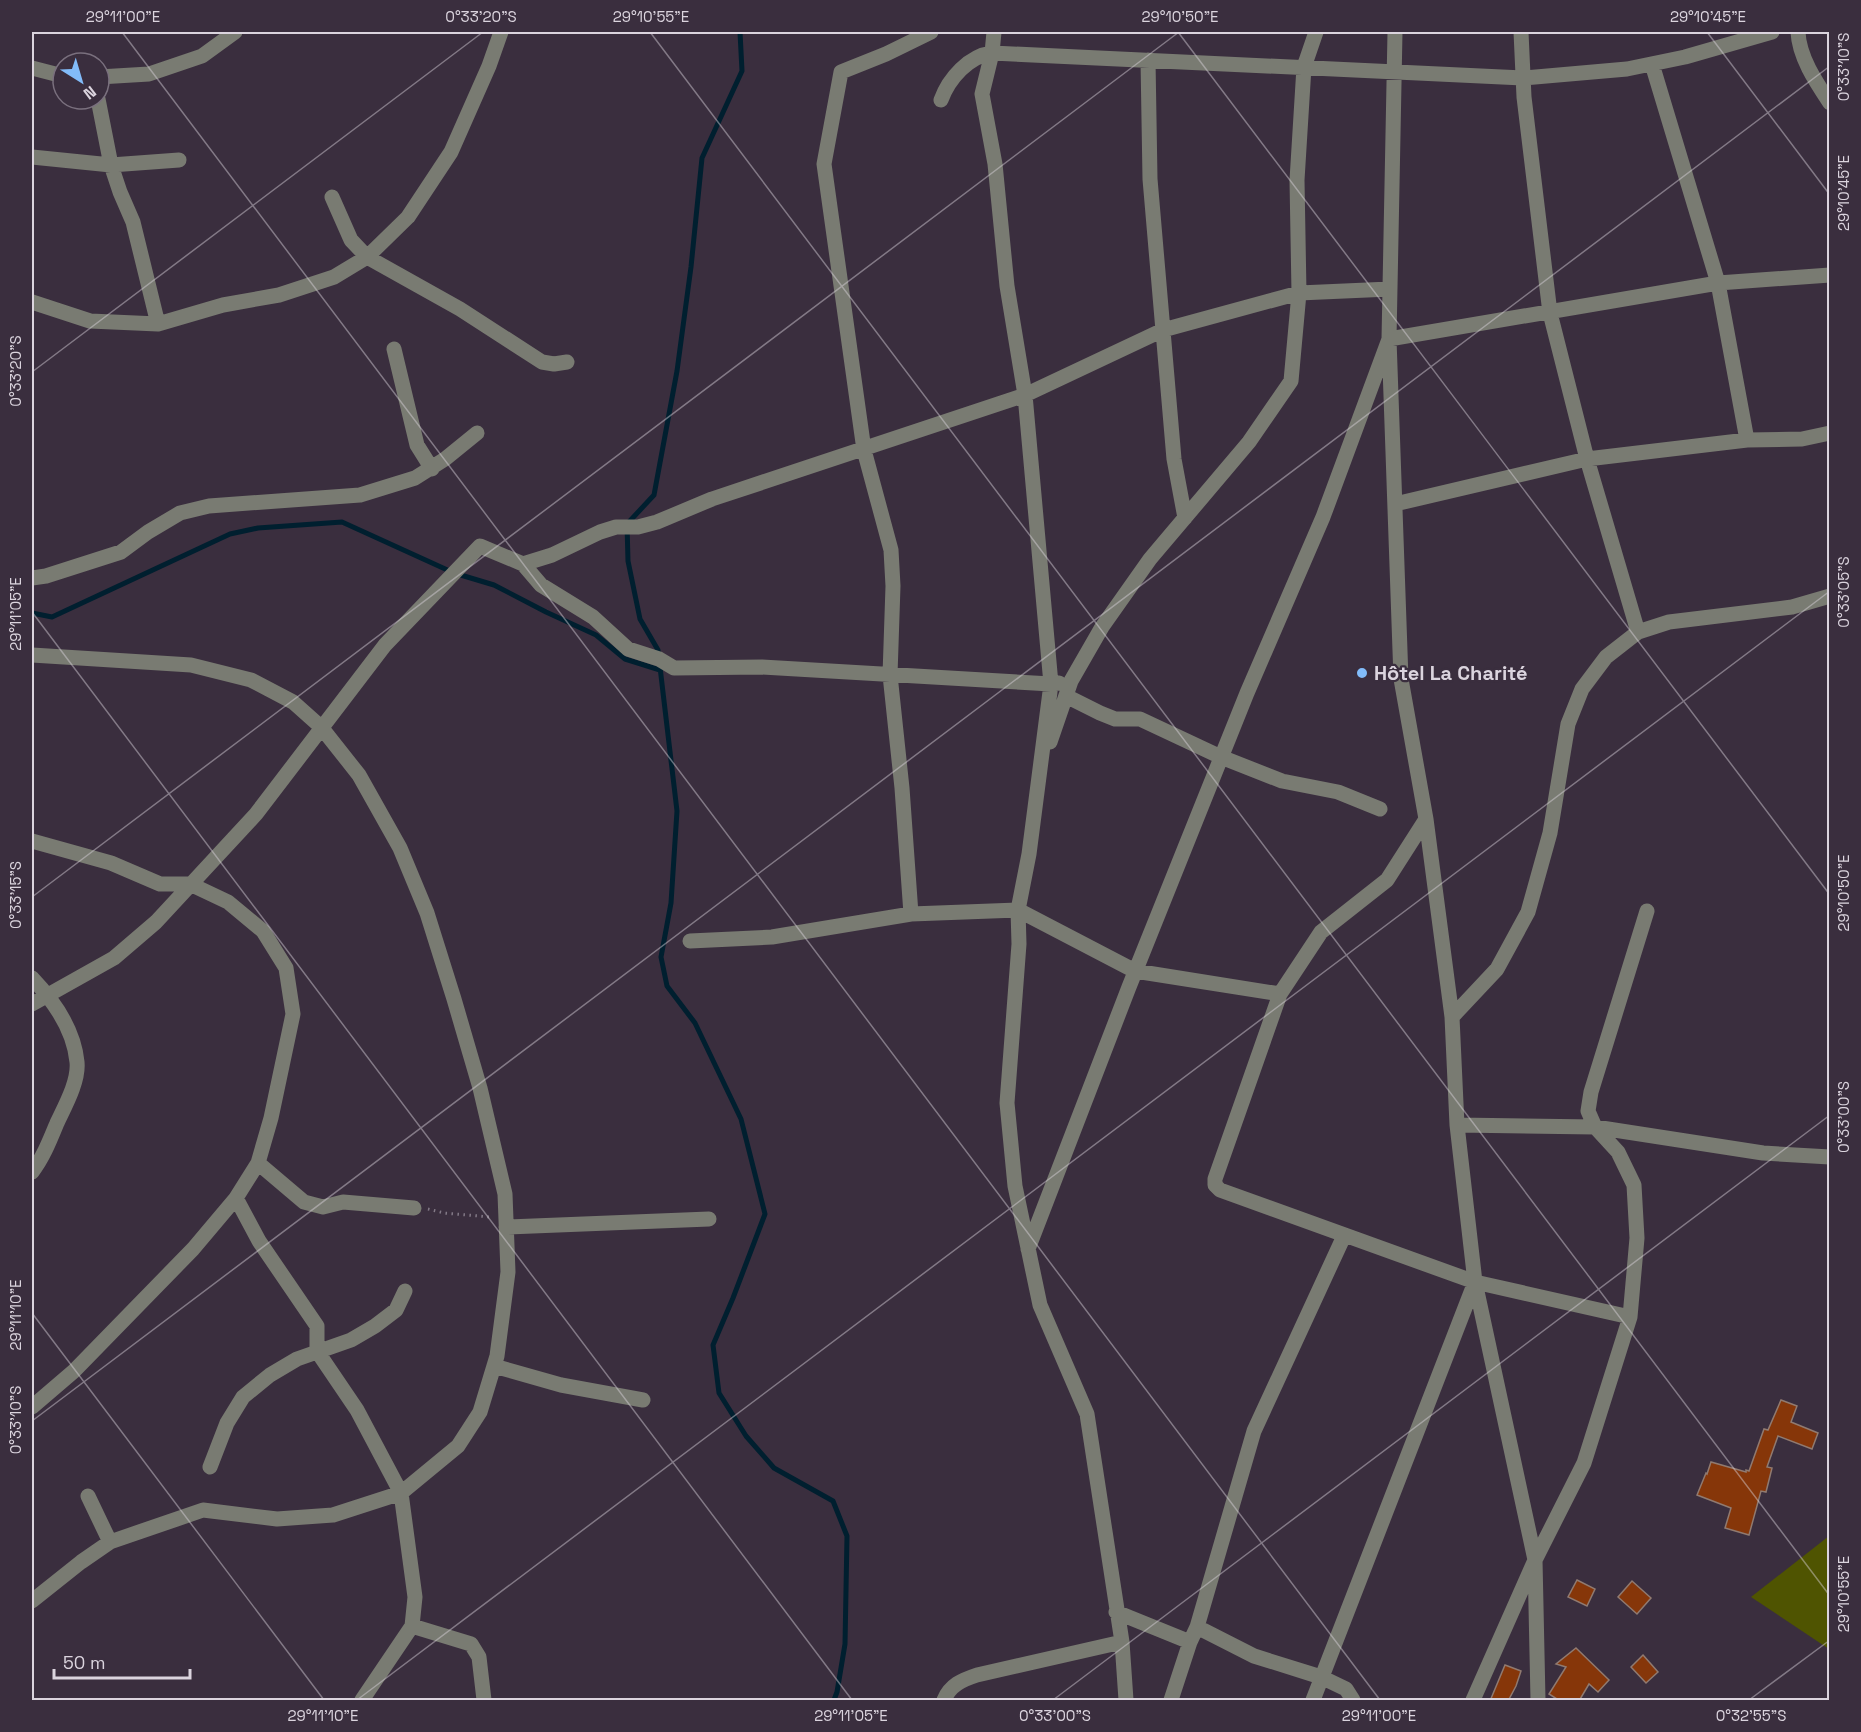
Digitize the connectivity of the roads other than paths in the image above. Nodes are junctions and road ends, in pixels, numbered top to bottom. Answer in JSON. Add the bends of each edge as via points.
{"nodes":[{"id":1,"x":235,"y":32,"type":"edge"},
{"id":2,"x":501,"y":32,"type":"edge"},
{"id":3,"x":931,"y":32,"type":"edge"},
{"id":4,"x":994,"y":32,"type":"edge"},
{"id":5,"x":1316,"y":32,"type":"edge"},
{"id":6,"x":1395,"y":32,"type":"edge"},
{"id":7,"x":1521,"y":32,"type":"edge"},
{"id":8,"x":1772,"y":32,"type":"edge"},
{"id":9,"x":1798,"y":32,"type":"edge"},
{"id":10,"x":992,"y":53,"type":"junction"},
{"id":11,"x":1148,"y":60,"type":"junction"},
{"id":12,"x":1652,"y":64,"type":"junction"},
{"id":13,"x":1304,"y":67,"type":"junction"},
{"id":14,"x":32,"y":68,"type":"edge"},
{"id":15,"x":51,"y":73,"type":"edge"},
{"id":16,"x":1394,"y":73,"type":"junction"},
{"id":17,"x":111,"y":76,"type":"edge"},
{"id":18,"x":1523,"y":78,"type":"junction"},
{"id":19,"x":941,"y":100,"type":"dead end"},
{"id":20,"x":1830,"y":103,"type":"edge"},
{"id":21,"x":100,"y":111,"type":"edge"},
{"id":22,"x":32,"y":157,"type":"edge"},
{"id":23,"x":179,"y":160,"type":"dead end"},
{"id":24,"x":111,"y":165,"type":"junction"},
{"id":25,"x":332,"y":197,"type":"dead end"},
{"id":26,"x":367,"y":257,"type":"junction"},
{"id":27,"x":1830,"y":275,"type":"edge"},
{"id":28,"x":1718,"y":283,"type":"junction"},
{"id":29,"x":1390,"y":289,"type":"junction"},
{"id":30,"x":1299,"y":292,"type":"junction"},
{"id":31,"x":32,"y":302,"type":"edge"},
{"id":32,"x":1550,"y":313,"type":"junction"},
{"id":33,"x":158,"y":324,"type":"junction"},
{"id":34,"x":1163,"y":330,"type":"junction"},
{"id":35,"x":1389,"y":339,"type":"junction"},
{"id":36,"x":394,"y":349,"type":"dead end"},
{"id":37,"x":567,"y":362,"type":"dead end"},
{"id":38,"x":1025,"y":395,"type":"junction"},
{"id":39,"x":477,"y":433,"type":"dead end"},
{"id":40,"x":1830,"y":433,"type":"edge"},
{"id":41,"x":1747,"y":440,"type":"junction"},
{"id":42,"x":864,"y":450,"type":"junction"},
{"id":43,"x":1587,"y":459,"type":"junction"},
{"id":44,"x":432,"y":469,"type":"junction"},
{"id":45,"x":1395,"y":504,"type":"junction"},
{"id":46,"x":1185,"y":518,"type":"junction"},
{"id":47,"x":523,"y":564,"type":"junction"},
{"id":48,"x":32,"y":578,"type":"edge"},
{"id":49,"x":1830,"y":596,"type":"edge"},
{"id":50,"x":1638,"y":632,"type":"junction"},
{"id":51,"x":32,"y":655,"type":"edge"},
{"id":52,"x":890,"y":675,"type":"junction"},
{"id":53,"x":1071,"y":681,"type":"junction"},
{"id":54,"x":1051,"y":684,"type":"junction"},
{"id":55,"x":1066,"y":696,"type":"junction"},
{"id":56,"x":321,"y":727,"type":"junction"},
{"id":57,"x":1221,"y":757,"type":"junction"},
{"id":58,"x":1040,"y":771,"type":"junction"},
{"id":59,"x":1380,"y":809,"type":"dead end"},
{"id":60,"x":1426,"y":819,"type":"junction"},
{"id":61,"x":32,"y":841,"type":"edge"},
{"id":62,"x":190,"y":884,"type":"junction"},
{"id":63,"x":1018,"y":910,"type":"junction"},
{"id":64,"x":1647,"y":911,"type":"dead end"},
{"id":65,"x":911,"y":914,"type":"junction"},
{"id":66,"x":690,"y":940,"type":"dead end"},
{"id":67,"x":1135,"y":971,"type":"junction"},
{"id":68,"x":32,"y":978,"type":"edge"},
{"id":69,"x":47,"y":994,"type":"junction"},
{"id":70,"x":1280,"y":994,"type":"junction"},
{"id":71,"x":32,"y":1004,"type":"edge"},
{"id":72,"x":1452,"y":1017,"type":"junction"},
{"id":73,"x":1457,"y":1125,"type":"junction"},
{"id":74,"x":1595,"y":1127,"type":"junction"},
{"id":75,"x":1830,"y":1157,"type":"edge"},
{"id":76,"x":258,"y":1163,"type":"junction"},
{"id":77,"x":32,"y":1172,"type":"edge"},
{"id":78,"x":236,"y":1198,"type":"junction"},
{"id":79,"x":414,"y":1208,"type":"road end"},
{"id":80,"x":709,"y":1219,"type":"dead end"},
{"id":81,"x":506,"y":1223,"type":"junction"},
{"id":82,"x":1344,"y":1236,"type":"junction"},
{"id":83,"x":1028,"y":1249,"type":"junction"},
{"id":84,"x":1475,"y":1282,"type":"junction"},
{"id":85,"x":405,"y":1291,"type":"dead end"},
{"id":86,"x":1630,"y":1317,"type":"junction"},
{"id":87,"x":317,"y":1351,"type":"junction"},
{"id":88,"x":494,"y":1366,"type":"junction"},
{"id":89,"x":643,"y":1400,"type":"dead end"},
{"id":90,"x":32,"y":1407,"type":"edge"},
{"id":91,"x":210,"y":1467,"type":"dead end"},
{"id":92,"x":401,"y":1493,"type":"junction"},
{"id":93,"x":88,"y":1496,"type":"dead end"},
{"id":94,"x":110,"y":1542,"type":"junction"},
{"id":95,"x":1535,"y":1560,"type":"junction"},
{"id":96,"x":32,"y":1601,"type":"edge"},
{"id":97,"x":1116,"y":1612,"type":"junction"},
{"id":98,"x":412,"y":1626,"type":"junction"},
{"id":99,"x":1197,"y":1627,"type":"junction"},
{"id":100,"x":1122,"y":1642,"type":"junction"},
{"id":101,"x":1190,"y":1642,"type":"junction"},
{"id":102,"x":1321,"y":1677,"type":"junction"},
{"id":103,"x":362,"y":1701,"type":"edge"},
{"id":104,"x":484,"y":1701,"type":"edge"},
{"id":105,"x":944,"y":1701,"type":"edge"},
{"id":106,"x":1126,"y":1701,"type":"edge"},
{"id":107,"x":1171,"y":1701,"type":"edge"},
{"id":108,"x":1313,"y":1701,"type":"edge"},
{"id":109,"x":1353,"y":1701,"type":"edge"},
{"id":110,"x":1473,"y":1701,"type":"edge"},
{"id":111,"x":1538,"y":1701,"type":"edge"}],
"edges":[{"from":1,"to":17,"type":"street","via":[[202,56],[148,74]]},
{"from":2,"to":26,"type":"street","via":[[451,152],[408,217]]},
{"from":3,"to":42,"type":"street","via":[[841,72],[824,164]]},
{"from":4,"to":10,"type":"street"},
{"from":5,"to":13,"type":"street"},
{"from":6,"to":16,"type":"street"},
{"from":7,"to":18,"type":"street"},
{"from":8,"to":12,"type":"street"},
{"from":9,"to":20,"type":"street","via":[[1812,76]]},
{"from":10,"to":11,"type":"street"},
{"from":10,"to":19,"type":"street","via":[[980,55],[965,66],[950,81]]},
{"from":10,"to":38,"type":"street","via":[[982,94]]},
{"from":11,"to":13,"type":"street"},
{"from":11,"to":34,"type":"street","via":[[1150,179]]},
{"from":12,"to":18,"type":"street"},
{"from":12,"to":28,"type":"street"},
{"from":13,"to":16,"type":"street"},
{"from":13,"to":30,"type":"street","via":[[1297,180]]},
{"from":14,"to":15,"type":"street"},
{"from":16,"to":18,"type":"street"},
{"from":16,"to":29,"type":"street"},
{"from":18,"to":32,"type":"street"},
{"from":21,"to":24,"type":"street"},
{"from":22,"to":24,"type":"street"},
{"from":23,"to":24,"type":"street"},
{"from":24,"to":33,"type":"street","via":[[133,222]]},
{"from":25,"to":26,"type":"street","via":[[351,240]]},
{"from":26,"to":33,"type":"street","via":[[334,277],[279,296],[223,305]]},
{"from":26,"to":37,"type":"street","via":[[460,309],[542,362]]},
{"from":27,"to":28,"type":"street"},
{"from":28,"to":32,"type":"street"},
{"from":28,"to":41,"type":"street"},
{"from":29,"to":30,"type":"street"},
{"from":29,"to":35,"type":"street"},
{"from":30,"to":34,"type":"street"},
{"from":30,"to":46,"type":"street","via":[[1291,381],[1249,442]]},
{"from":31,"to":33,"type":"street","via":[[90,321]]},
{"from":32,"to":35,"type":"street"},
{"from":32,"to":43,"type":"street"},
{"from":34,"to":38,"type":"street"},
{"from":34,"to":46,"type":"street","via":[[1174,459]]},
{"from":35,"to":45,"type":"street"},
{"from":35,"to":57,"type":"street","via":[[1323,518]]},
{"from":36,"to":44,"type":"street","via":[[417,445]]},
{"from":38,"to":42,"type":"street"},
{"from":38,"to":54,"type":"street"},
{"from":39,"to":44,"type":"street"},
{"from":40,"to":41,"type":"street","via":[[1802,439]]},
{"from":41,"to":43,"type":"street"},
{"from":42,"to":47,"type":"street","via":[[712,499],[657,522],[600,532]]},
{"from":42,"to":52,"type":"street","via":[[891,550]]},
{"from":43,"to":45,"type":"street"},
{"from":43,"to":50,"type":"street"},
{"from":44,"to":48,"type":"street","via":[[360,495],[209,506],[180,513],[121,552]]},
{"from":45,"to":60,"type":"street","via":[[1401,679]]},
{"from":46,"to":53,"type":"street","via":[[1109,617]]},
{"from":47,"to":52,"type":"street","via":[[541,585],[594,617],[628,649],[674,668],[762,667]]},
{"from":47,"to":56,"type":"street","via":[[480,546],[385,645]]},
{"from":49,"to":50,"type":"street","via":[[1792,607],[1669,622]]},
{"from":50,"to":72,"type":"street","via":[[1606,657],[1582,689],[1568,724],[1550,832],[1528,912],[1497,969]]},
{"from":51,"to":56,"type":"street","via":[[191,665],[251,680],[293,702]]},
{"from":52,"to":54,"type":"street"},
{"from":52,"to":65,"type":"street"},
{"from":53,"to":54,"type":"street"},
{"from":53,"to":55,"type":"street"},
{"from":54,"to":58,"type":"street"},
{"from":55,"to":57,"type":"street","via":[[1107,716],[1140,719]]},
{"from":55,"to":58,"type":"street"},
{"from":56,"to":62,"type":"street","via":[[255,814]]},
{"from":56,"to":81,"type":"street","via":[[359,775],[400,848],[427,913],[480,1088],[505,1194]]},
{"from":57,"to":59,"type":"street","via":[[1282,781],[1338,792]]},
{"from":57,"to":67,"type":"street"},
{"from":58,"to":63,"type":"street"},
{"from":60,"to":70,"type":"street","via":[[1387,879],[1321,932]]},
{"from":60,"to":72,"type":"street"},
{"from":61,"to":62,"type":"street","via":[[111,863],[160,884]]},
{"from":62,"to":69,"type":"street","via":[[156,922],[114,958]]},
{"from":62,"to":76,"type":"street","via":[[228,902],[263,931],[286,968],[293,1014]]},
{"from":63,"to":65,"type":"street"},
{"from":63,"to":67,"type":"street"},
{"from":63,"to":83,"type":"street","via":[[1007,1104],[1015,1186]]},
{"from":64,"to":74,"type":"street","via":[[1591,1092],[1588,1111]]},
{"from":65,"to":66,"type":"street","via":[[772,937]]},
{"from":67,"to":70,"type":"street"},
{"from":67,"to":83,"type":"street"},
{"from":68,"to":69,"type":"street"},
{"from":69,"to":71,"type":"street"},
{"from":69,"to":77,"type":"street","via":[[70,1033],[78,1064],[71,1093]]},
{"from":70,"to":82,"type":"street","via":[[1215,1185]]},
{"from":72,"to":73,"type":"street"},
{"from":73,"to":74,"type":"street"},
{"from":73,"to":84,"type":"street"},
{"from":74,"to":75,"type":"street","via":[[1763,1153]]},
{"from":74,"to":86,"type":"street","via":[[1618,1152],[1635,1185],[1637,1238]]},
{"from":76,"to":78,"type":"street"},
{"from":76,"to":79,"type":"street","via":[[304,1202],[324,1207],[343,1202]]},
{"from":78,"to":87,"type":"street","via":[[259,1241],[317,1326]]},
{"from":78,"to":90,"type":"street","via":[[194,1249],[74,1371]]},
{"from":80,"to":81,"type":"street"},
{"from":81,"to":88,"type":"street","via":[[508,1272]]},
{"from":82,"to":84,"type":"street"},
{"from":82,"to":99,"type":"street","via":[[1254,1431]]},
{"from":83,"to":97,"type":"street","via":[[1040,1305],[1087,1414]]},
{"from":84,"to":86,"type":"street"},
{"from":84,"to":95,"type":"street"},
{"from":84,"to":102,"type":"street"},
{"from":85,"to":87,"type":"street","via":[[396,1310],[375,1326],[351,1340]]},
{"from":86,"to":95,"type":"street","via":[[1584,1463]]},
{"from":87,"to":91,"type":"street","via":[[270,1375],[243,1397],[227,1423]]},
{"from":87,"to":92,"type":"street","via":[[357,1410]]},
{"from":88,"to":89,"type":"street","via":[[561,1385]]},
{"from":88,"to":92,"type":"street","via":[[480,1412],[458,1446]]},
{"from":92,"to":94,"type":"street","via":[[333,1515],[277,1519],[204,1510]]},
{"from":92,"to":98,"type":"street","via":[[415,1597]]},
{"from":93,"to":94,"type":"street"},
{"from":94,"to":96,"type":"street"},
{"from":95,"to":110,"type":"street"},
{"from":95,"to":111,"type":"street"},
{"from":97,"to":100,"type":"street"},
{"from":97,"to":101,"type":"street"},
{"from":98,"to":103,"type":"street"},
{"from":98,"to":104,"type":"street","via":[[471,1644],[479,1657]]},
{"from":99,"to":101,"type":"street"},
{"from":99,"to":102,"type":"street","via":[[1254,1656]]},
{"from":100,"to":105,"type":"street","via":[[977,1675],[950,1688]]},
{"from":100,"to":106,"type":"street"},
{"from":101,"to":107,"type":"street"},
{"from":102,"to":108,"type":"street"},
{"from":102,"to":109,"type":"street","via":[[1346,1689]]}]}
